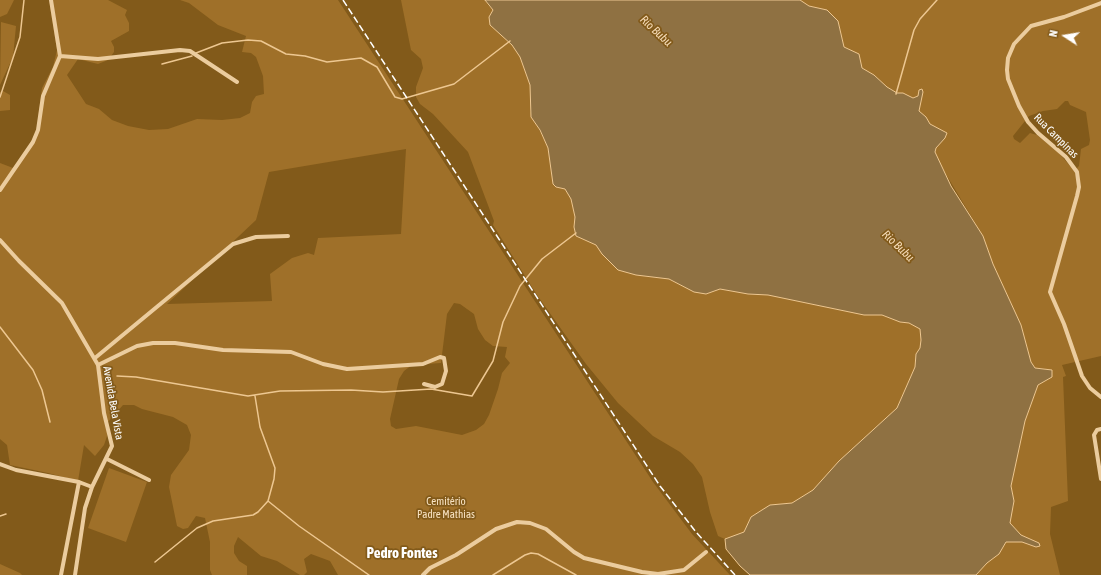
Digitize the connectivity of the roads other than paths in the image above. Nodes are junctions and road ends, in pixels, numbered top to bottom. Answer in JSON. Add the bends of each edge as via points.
{"nodes":[{"id":1,"x":51,"y":0,"type":"edge"},
{"id":2,"x":1101,"y":3,"type":"edge"},
{"id":3,"x":60,"y":56,"type":"junction"},
{"id":4,"x":237,"y":82,"type":"dead end"},
{"id":5,"x":0,"y":190,"type":"edge"},
{"id":6,"x":288,"y":236,"type":"dead end"},
{"id":7,"x":0,"y":240,"type":"edge"},
{"id":8,"x":95,"y":358,"type":"junction"},
{"id":9,"x":98,"y":365,"type":"junction"},
{"id":10,"x":424,"y":384,"type":"dead end"},
{"id":11,"x":1101,"y":397,"type":"edge"},
{"id":12,"x":1100,"y":429,"type":"edge"},
{"id":13,"x":107,"y":459,"type":"junction"},
{"id":14,"x":0,"y":464,"type":"edge"},
{"id":15,"x":1101,"y":479,"type":"edge"},
{"id":16,"x":149,"y":480,"type":"dead end"},
{"id":17,"x":79,"y":482,"type":"junction"},
{"id":18,"x":92,"y":487,"type":"junction"},
{"id":19,"x":706,"y":552,"type":"dead end"},
{"id":20,"x":61,"y":575,"type":"edge"},
{"id":21,"x":74,"y":575,"type":"edge"},
{"id":22,"x":423,"y":575,"type":"edge"}],
"edges":[{"from":1,"to":3,"type":"street"},
{"from":2,"to":11,"type":"street","name":"Rua Campinas","via":[[1031,26],[1014,44],[1008,58],[1007,70],[1016,99],[1028,122],[1066,157],[1077,172],[1077,196],[1050,292],[1082,376],[1090,388]]},
{"from":3,"to":4,"type":"street","via":[[98,59],[190,51]]},
{"from":3,"to":5,"type":"street","via":[[43,96],[38,130],[33,142]]},
{"from":6,"to":8,"type":"street","via":[[256,237],[233,244]]},
{"from":7,"to":8,"type":"street","name":"Avenida Bela Vista","via":[[62,303]]},
{"from":8,"to":9,"type":"street","name":"Avenida Bela Vista"},
{"from":9,"to":10,"type":"street","via":[[137,346],[153,343],[175,343],[223,350],[291,352],[323,364],[347,369],[423,364],[440,357],[444,358],[446,371],[442,384],[435,387]]},
{"from":9,"to":13,"type":"street","name":"Avenida Bela Vista","via":[[104,413],[112,443]]},
{"from":12,"to":15,"type":"street","via":[[1094,435]]},
{"from":13,"to":16,"type":"street"},
{"from":13,"to":18,"type":"street","name":"Avenida Bela Vista"},
{"from":14,"to":17,"type":"street","via":[[16,470]]},
{"from":17,"to":18,"type":"street"},
{"from":17,"to":20,"type":"street"},
{"from":18,"to":21,"type":"street","name":"Avenida Bela Vista","via":[[83,517]]},
{"from":19,"to":22,"type":"street","via":[[684,570],[658,574],[642,572],[584,558],[546,529],[530,523],[517,522],[496,529],[456,555],[430,568]]}]}
